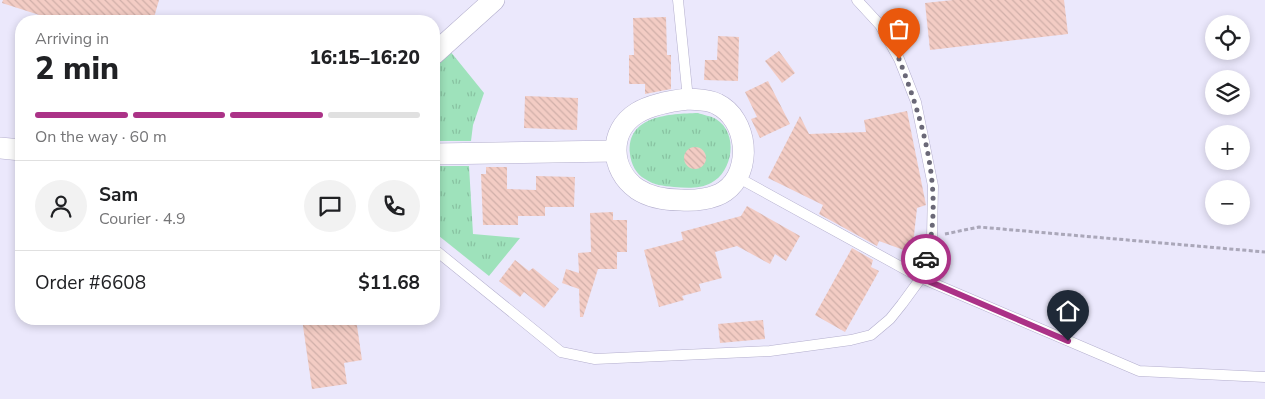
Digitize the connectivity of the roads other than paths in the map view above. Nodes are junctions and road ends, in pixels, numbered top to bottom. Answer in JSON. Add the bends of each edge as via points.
{"nodes":[{"id":1,"x":494,"y":0,"type":"edge"},
{"id":2,"x":678,"y":0,"type":"edge"},
{"id":3,"x":856,"y":0,"type":"edge"},
{"id":4,"x":440,"y":49,"type":"edge"},
{"id":5,"x":688,"y":99,"type":"junction"},
{"id":6,"x":0,"y":148,"type":"edge"},
{"id":7,"x":15,"y":149,"type":"edge"},
{"id":8,"x":615,"y":151,"type":"junction"},
{"id":9,"x":440,"y":154,"type":"edge"},
{"id":10,"x":737,"y":177,"type":"junction"},
{"id":11,"x":440,"y":254,"type":"edge"},
{"id":12,"x":921,"y":278,"type":"junction"},
{"id":13,"x":1265,"y":377,"type":"edge"}],
"edges":[{"from":1,"to":4,"type":"street"},
{"from":2,"to":5,"type":"lane"},
{"from":3,"to":12,"type":"lane","via":[[880,25],[916,102],[933,186],[932,237]]},
{"from":5,"to":8,"type":"street","via":[[667,102],[636,113],[618,132]]},
{"from":5,"to":10,"type":"street","via":[[718,104],[739,126],[743,161]]},
{"from":6,"to":7,"type":"street"},
{"from":8,"to":9,"type":"street"},
{"from":8,"to":10,"type":"street","via":[[626,176],[636,188],[660,198],[712,197],[725,192]]},
{"from":10,"to":12,"type":"lane"},
{"from":11,"to":12,"type":"lane","via":[[561,352],[595,359],[770,351],[851,340],[871,335],[890,319]]},
{"from":12,"to":13,"type":"lane","via":[[1139,371]]}]}
